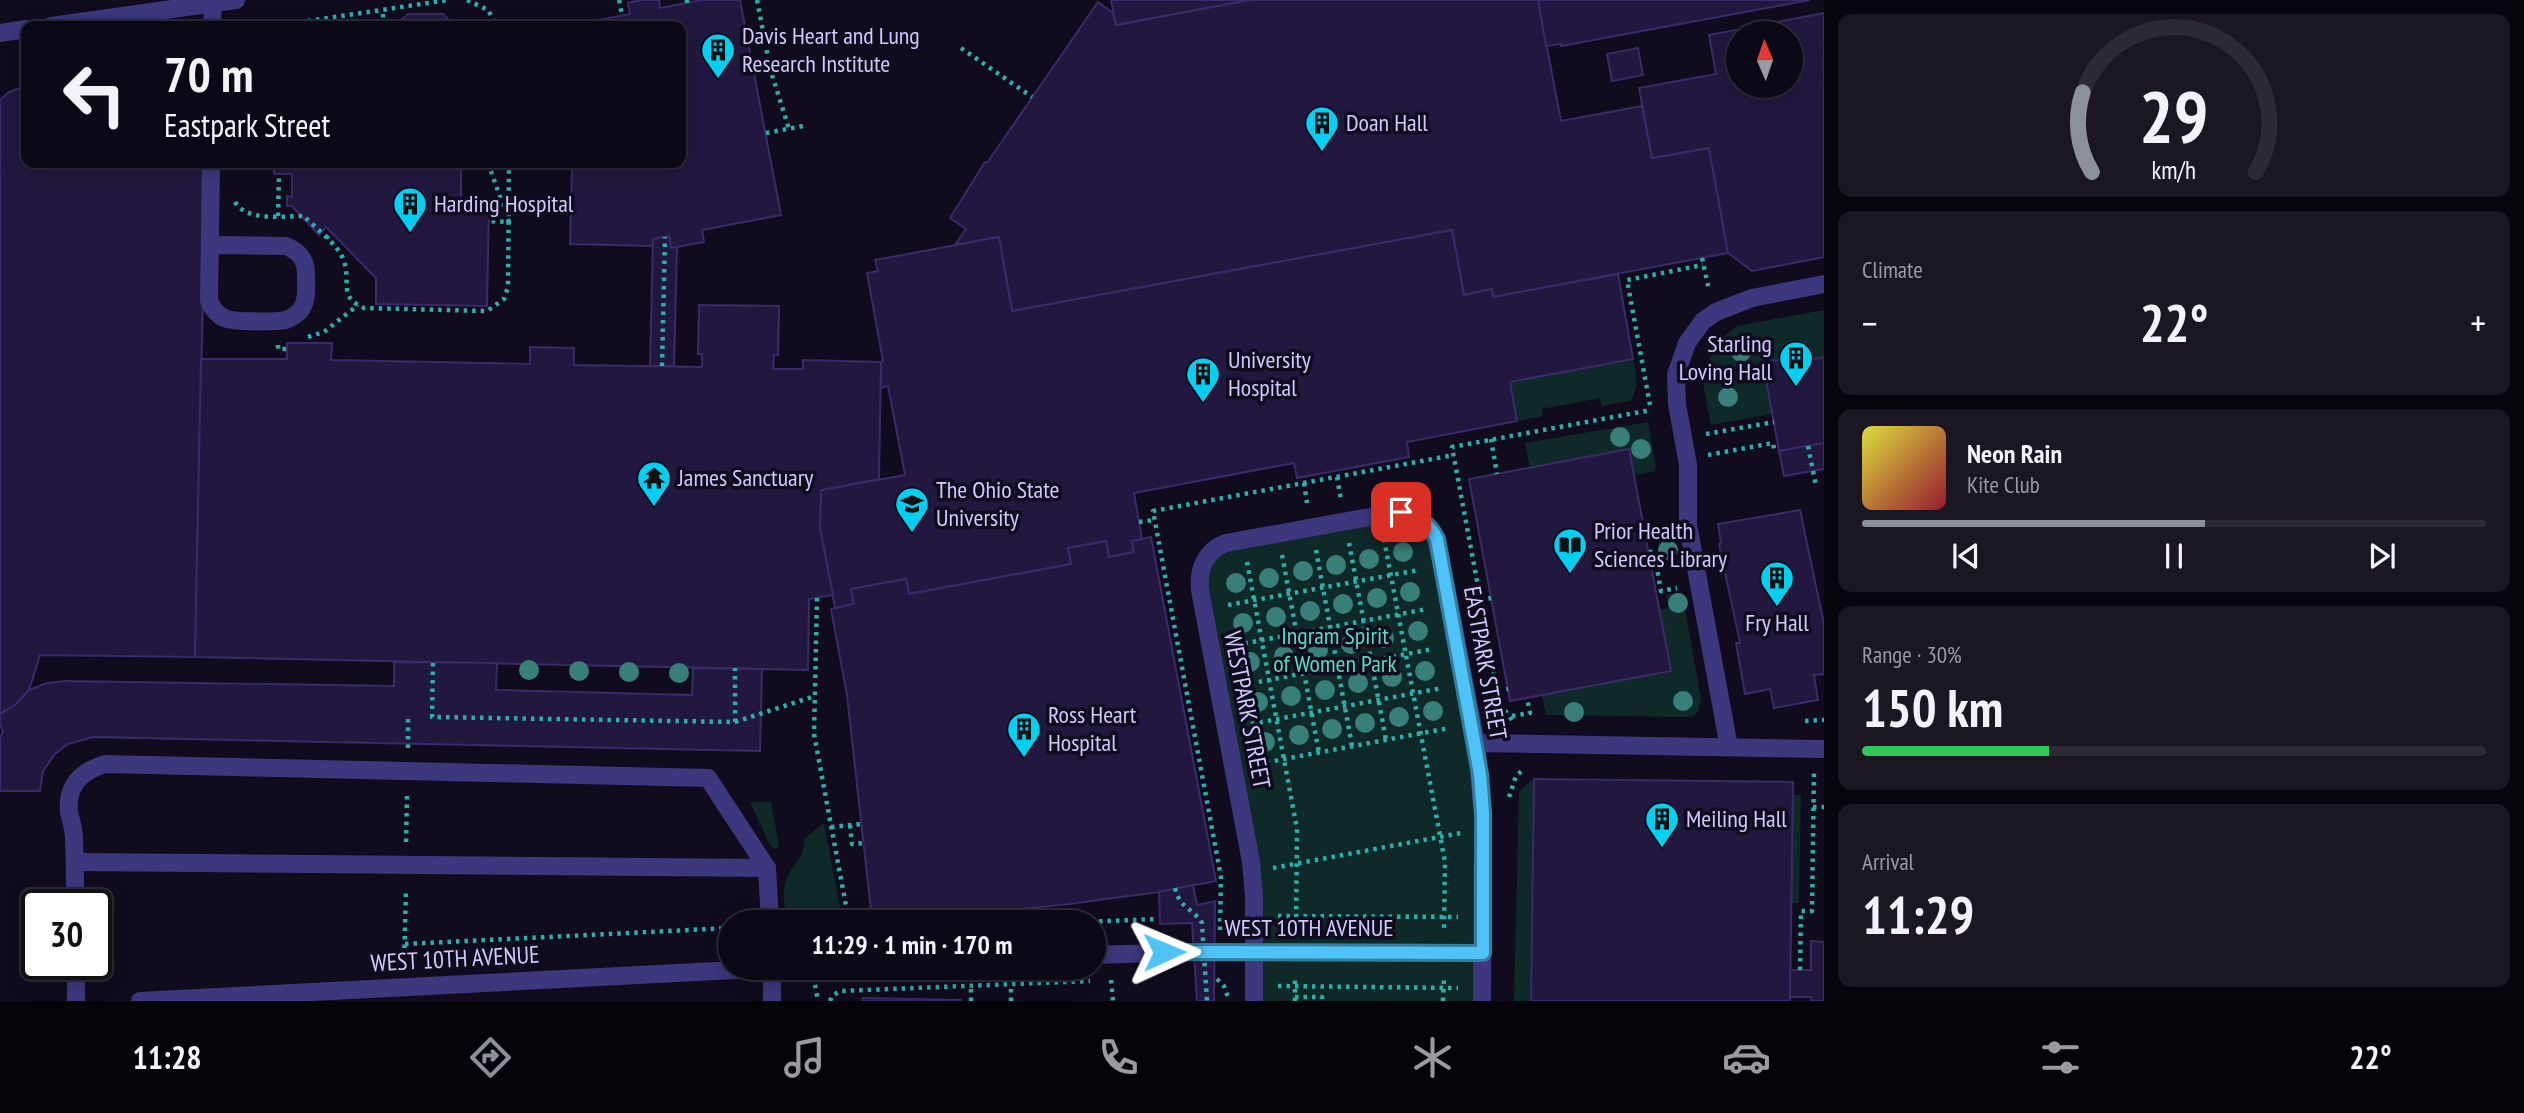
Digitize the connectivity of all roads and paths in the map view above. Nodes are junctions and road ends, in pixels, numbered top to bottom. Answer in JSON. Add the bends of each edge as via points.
{"nodes":[{"id":1,"x":236,"y":0,"type":"edge"},
{"id":2,"x":448,"y":0,"type":"edge"},
{"id":3,"x":467,"y":0,"type":"edge"},
{"id":4,"x":619,"y":0,"type":"edge"},
{"id":5,"x":757,"y":0,"type":"edge"},
{"id":6,"x":213,"y":3,"type":"junction"},
{"id":7,"x":383,"y":9,"type":"junction"},
{"id":8,"x":622,"y":15,"type":"dead end"},
{"id":9,"x":86,"y":21,"type":"edge"},
{"id":10,"x":212,"y":21,"type":"edge"},
{"id":11,"x":306,"y":21,"type":"edge"},
{"id":12,"x":383,"y":21,"type":"edge"},
{"id":13,"x":494,"y":21,"type":"edge"},
{"id":14,"x":21,"y":30,"type":"edge"},
{"id":15,"x":0,"y":33,"type":"edge"},
{"id":16,"x":961,"y":48,"type":"dead end"},
{"id":17,"x":1032,"y":97,"type":"dead end"},
{"id":18,"x":803,"y":126,"type":"dead end"},
{"id":19,"x":789,"y":129,"type":"junction"},
{"id":20,"x":766,"y":133,"type":"dead end"},
{"id":21,"x":211,"y":168,"type":"edge"},
{"id":22,"x":490,"y":168,"type":"edge"},
{"id":23,"x":509,"y":168,"type":"edge"},
{"id":24,"x":279,"y":174,"type":"dead end"},
{"id":25,"x":234,"y":195,"type":"dead end"},
{"id":26,"x":278,"y":216,"type":"junction"},
{"id":27,"x":488,"y":221,"type":"dead end"},
{"id":28,"x":509,"y":222,"type":"junction"},
{"id":29,"x":331,"y":233,"type":"dead end"},
{"id":30,"x":665,"y":237,"type":"dead end"},
{"id":31,"x":326,"y":238,"type":"junction"},
{"id":32,"x":210,"y":245,"type":"junction"},
{"id":33,"x":1703,"y":265,"type":"dead end"},
{"id":34,"x":1824,"y":284,"type":"edge"},
{"id":35,"x":663,"y":366,"type":"dead end"},
{"id":36,"x":1651,"y":410,"type":"junction"},
{"id":37,"x":1653,"y":422,"type":"dead end"},
{"id":38,"x":1774,"y":422,"type":"dead end"},
{"id":39,"x":1702,"y":424,"type":"dead end"},
{"id":40,"x":1704,"y":435,"type":"junction"},
{"id":41,"x":1491,"y":439,"type":"junction"},
{"id":42,"x":1808,"y":446,"type":"dead end"},
{"id":43,"x":1774,"y":450,"type":"dead end"},
{"id":44,"x":1454,"y":455,"type":"junction"},
{"id":45,"x":1707,"y":456,"type":"junction"},
{"id":46,"x":1710,"y":467,"type":"dead end"},
{"id":47,"x":1497,"y":474,"type":"dead end"},
{"id":48,"x":1337,"y":477,"type":"junction"},
{"id":49,"x":1304,"y":483,"type":"junction"},
{"id":50,"x":1816,"y":486,"type":"dead end"},
{"id":51,"x":1380,"y":515,"type":"junction"},
{"id":52,"x":1154,"y":520,"type":"junction"},
{"id":53,"x":1139,"y":522,"type":"dead end"},
{"id":54,"x":1328,"y":524,"type":"junction"},
{"id":55,"x":1278,"y":534,"type":"junction"},
{"id":56,"x":1243,"y":540,"type":"junction"},
{"id":57,"x":1649,"y":552,"type":"dead end"},
{"id":58,"x":1391,"y":575,"type":"junction"},
{"id":59,"x":1356,"y":581,"type":"junction"},
{"id":60,"x":1660,"y":584,"type":"dead end"},
{"id":61,"x":1323,"y":588,"type":"junction"},
{"id":62,"x":1290,"y":594,"type":"junction"},
{"id":63,"x":817,"y":598,"type":"dead end"},
{"id":64,"x":1491,"y":598,"type":"dead end"},
{"id":65,"x":1254,"y":600,"type":"junction"},
{"id":66,"x":1481,"y":600,"type":"junction"},
{"id":67,"x":1450,"y":605,"type":"junction"},
{"id":68,"x":1398,"y":615,"type":"junction"},
{"id":69,"x":1364,"y":621,"type":"junction"},
{"id":70,"x":1331,"y":628,"type":"junction"},
{"id":71,"x":1297,"y":633,"type":"junction"},
{"id":72,"x":1262,"y":640,"type":"junction"},
{"id":73,"x":1457,"y":645,"type":"junction"},
{"id":74,"x":1211,"y":650,"type":"junction"},
{"id":75,"x":1406,"y":654,"type":"junction"},
{"id":76,"x":1371,"y":661,"type":"junction"},
{"id":77,"x":433,"y":663,"type":"dead end"},
{"id":78,"x":1338,"y":667,"type":"junction"},
{"id":79,"x":735,"y":668,"type":"dead end"},
{"id":80,"x":1304,"y":673,"type":"junction"},
{"id":81,"x":1269,"y":680,"type":"junction"},
{"id":82,"x":1464,"y":684,"type":"junction"},
{"id":83,"x":1218,"y":689,"type":"junction"},
{"id":84,"x":1508,"y":689,"type":"dead end"},
{"id":85,"x":1498,"y":691,"type":"junction"},
{"id":86,"x":1413,"y":694,"type":"junction"},
{"id":87,"x":1186,"y":695,"type":"junction"},
{"id":88,"x":815,"y":696,"type":"junction"},
{"id":89,"x":1527,"y":698,"type":"dead end"},
{"id":90,"x":1379,"y":700,"type":"junction"},
{"id":91,"x":1345,"y":706,"type":"junction"},
{"id":92,"x":1312,"y":713,"type":"junction"},
{"id":93,"x":1512,"y":716,"type":"junction"},
{"id":94,"x":1277,"y":719,"type":"junction"},
{"id":95,"x":735,"y":722,"type":"junction"},
{"id":96,"x":1472,"y":724,"type":"junction"},
{"id":97,"x":1226,"y":729,"type":"junction"},
{"id":98,"x":1421,"y":733,"type":"junction"},
{"id":99,"x":1386,"y":740,"type":"junction"},
{"id":100,"x":1476,"y":743,"type":"junction"},
{"id":101,"x":1516,"y":744,"type":"junction"},
{"id":102,"x":1352,"y":746,"type":"junction"},
{"id":103,"x":1730,"y":747,"type":"junction"},
{"id":104,"x":1824,"y":749,"type":"edge"},
{"id":105,"x":1319,"y":752,"type":"junction"},
{"id":106,"x":1284,"y":759,"type":"junction"},
{"id":107,"x":1233,"y":768,"type":"junction"},
{"id":108,"x":1814,"y":768,"type":"dead end"},
{"id":109,"x":1520,"y":772,"type":"dead end"},
{"id":110,"x":1813,"y":807,"type":"junction"},
{"id":111,"x":1824,"y":807,"type":"edge"},
{"id":112,"x":862,"y":824,"type":"dead end"},
{"id":113,"x":850,"y":825,"type":"junction"},
{"id":114,"x":831,"y":827,"type":"junction"},
{"id":115,"x":1483,"y":828,"type":"junction"},
{"id":116,"x":1440,"y":837,"type":"junction"},
{"id":117,"x":864,"y":843,"type":"dead end"},
{"id":118,"x":75,"y":862,"type":"junction"},
{"id":119,"x":1297,"y":863,"type":"junction"},
{"id":120,"x":766,"y":868,"type":"junction"},
{"id":121,"x":1252,"y":872,"type":"junction"},
{"id":122,"x":1175,"y":888,"type":"dead end"},
{"id":123,"x":75,"y":889,"type":"edge"},
{"id":124,"x":769,"y":910,"type":"edge"},
{"id":125,"x":847,"y":910,"type":"edge"},
{"id":126,"x":1483,"y":916,"type":"junction"},
{"id":127,"x":1444,"y":918,"type":"junction"},
{"id":128,"x":1157,"y":919,"type":"dead end"},
{"id":129,"x":1106,"y":921,"type":"edge"},
{"id":130,"x":718,"y":929,"type":"edge"},
{"id":131,"x":405,"y":944,"type":"dead end"},
{"id":132,"x":1254,"y":952,"type":"junction"},
{"id":133,"x":1483,"y":953,"type":"junction"},
{"id":134,"x":1106,"y":955,"type":"edge"},
{"id":135,"x":1800,"y":970,"type":"dead end"},
{"id":136,"x":718,"y":972,"type":"edge"},
{"id":137,"x":1217,"y":979,"type":"dead end"},
{"id":138,"x":76,"y":980,"type":"edge"},
{"id":139,"x":773,"y":980,"type":"edge"},
{"id":140,"x":814,"y":980,"type":"edge"},
{"id":141,"x":1111,"y":980,"type":"junction"},
{"id":142,"x":1124,"y":980,"type":"dead end"},
{"id":143,"x":1011,"y":984,"type":"junction"},
{"id":144,"x":971,"y":986,"type":"junction"},
{"id":145,"x":1254,"y":994,"type":"edge"},
{"id":146,"x":1482,"y":994,"type":"edge"},
{"id":147,"x":351,"y":995,"type":"edge"},
{"id":148,"x":1295,"y":997,"type":"dead end"},
{"id":149,"x":76,"y":1001,"type":"edge"},
{"id":150,"x":140,"y":1001,"type":"edge"},
{"id":151,"x":772,"y":1001,"type":"edge"},
{"id":152,"x":818,"y":1001,"type":"edge"},
{"id":153,"x":830,"y":1001,"type":"edge"},
{"id":154,"x":971,"y":1001,"type":"edge"},
{"id":155,"x":1011,"y":1001,"type":"edge"},
{"id":156,"x":1114,"y":1001,"type":"edge"},
{"id":157,"x":1207,"y":1001,"type":"edge"},
{"id":158,"x":1322,"y":1001,"type":"edge"}],
"edges":[{"from":1,"to":6,"type":"street"},
{"from":2,"to":7,"type":"path"},
{"from":3,"to":13,"type":"path","via":[[488,10]]},
{"from":4,"to":8,"type":"path"},
{"from":5,"to":19,"type":"path","via":[[770,68]]},
{"from":6,"to":9,"type":"street"},
{"from":6,"to":10,"type":"street"},
{"from":7,"to":11,"type":"path"},
{"from":7,"to":12,"type":"path"},
{"from":14,"to":15,"type":"street"},
{"from":16,"to":17,"type":"path"},
{"from":18,"to":19,"type":"path"},
{"from":19,"to":20,"type":"path"},
{"from":21,"to":32,"type":"street"},
{"from":22,"to":28,"type":"path"},
{"from":23,"to":28,"type":"path"},
{"from":24,"to":26,"type":"path"},
{"from":25,"to":26,"type":"path","via":[[246,213]]},
{"from":26,"to":31,"type":"path","via":[[304,216]]},
{"from":27,"to":28,"type":"path"},
{"from":28,"to":31,"type":"path","via":[[507,293],[500,305],[487,312],[364,308],[349,296],[343,258]]},
{"from":29,"to":31,"type":"path"},
{"from":30,"to":35,"type":"path"},
{"from":32,"to":32,"type":"street","via":[[209,300],[221,316],[285,320],[298,313],[306,300],[306,267],[293,249]]},
{"from":33,"to":36,"type":"path","via":[[1627,279]]},
{"from":34,"to":103,"type":"street","via":[[1752,298],[1713,314],[1687,343],[1676,374],[1688,465],[1688,524]]},
{"from":36,"to":37,"type":"path"},
{"from":36,"to":41,"type":"path"},
{"from":38,"to":40,"type":"path"},
{"from":39,"to":40,"type":"path"},
{"from":40,"to":45,"type":"path"},
{"from":41,"to":44,"type":"path","via":[[1452,447]]},
{"from":41,"to":47,"type":"path"},
{"from":42,"to":50,"type":"path"},
{"from":43,"to":45,"type":"path","via":[[1773,443]]},
{"from":44,"to":48,"type":"path"},
{"from":44,"to":66,"type":"path"},
{"from":45,"to":46,"type":"path"},
{"from":48,"to":49,"type":"path"},
{"from":48,"to":54,"type":"path"},
{"from":49,"to":52,"type":"path","via":[[1153,511]]},
{"from":49,"to":54,"type":"path"},
{"from":51,"to":54,"type":"street","name":"EASTPARK STREET"},
{"from":51,"to":58,"type":"path"},
{"from":51,"to":67,"type":"street","name":"EASTPARK STREET","via":[[1404,512],[1429,527],[1438,546]]},
{"from":52,"to":53,"type":"path"},
{"from":52,"to":87,"type":"path"},
{"from":54,"to":55,"type":"street","name":"WESTPARK STREET"},
{"from":54,"to":59,"type":"path"},
{"from":54,"to":61,"type":"path"},
{"from":55,"to":56,"type":"street","name":"WESTPARK STREET"},
{"from":55,"to":62,"type":"path"},
{"from":56,"to":65,"type":"path"},
{"from":56,"to":74,"type":"street","name":"WESTPARK STREET","via":[[1219,546],[1206,557],[1201,570]]},
{"from":57,"to":60,"type":"path","via":[[1654,552]]},
{"from":58,"to":59,"type":"path"},
{"from":58,"to":68,"type":"path"},
{"from":59,"to":61,"type":"path"},
{"from":59,"to":69,"type":"path"},
{"from":61,"to":62,"type":"path"},
{"from":61,"to":70,"type":"path"},
{"from":62,"to":65,"type":"path"},
{"from":62,"to":71,"type":"path"},
{"from":63,"to":88,"type":"path"},
{"from":64,"to":66,"type":"path"},
{"from":65,"to":72,"type":"path"},
{"from":66,"to":67,"type":"path"},
{"from":66,"to":85,"type":"path"},
{"from":67,"to":68,"type":"path"},
{"from":67,"to":73,"type":"street","name":"EASTPARK STREET"},
{"from":68,"to":69,"type":"path"},
{"from":68,"to":75,"type":"path"},
{"from":69,"to":70,"type":"path"},
{"from":69,"to":76,"type":"path"},
{"from":70,"to":71,"type":"path"},
{"from":70,"to":78,"type":"path"},
{"from":71,"to":72,"type":"path"},
{"from":71,"to":80,"type":"path"},
{"from":72,"to":74,"type":"path"},
{"from":72,"to":81,"type":"path"},
{"from":73,"to":75,"type":"path"},
{"from":73,"to":82,"type":"street","name":"EASTPARK STREET"},
{"from":74,"to":83,"type":"street","name":"WESTPARK STREET"},
{"from":75,"to":76,"type":"path"},
{"from":75,"to":86,"type":"path"},
{"from":76,"to":78,"type":"path"},
{"from":76,"to":90,"type":"path"},
{"from":77,"to":95,"type":"path","via":[[432,717]]},
{"from":78,"to":80,"type":"path"},
{"from":78,"to":91,"type":"path"},
{"from":79,"to":95,"type":"path"},
{"from":80,"to":81,"type":"path"},
{"from":80,"to":92,"type":"path"},
{"from":81,"to":83,"type":"path"},
{"from":81,"to":94,"type":"path"},
{"from":82,"to":86,"type":"path"},
{"from":82,"to":96,"type":"street","name":"EASTPARK STREET"},
{"from":83,"to":87,"type":"path"},
{"from":83,"to":97,"type":"street","name":"WESTPARK STREET"},
{"from":84,"to":85,"type":"path"},
{"from":85,"to":93,"type":"path","via":[[1503,710]]},
{"from":86,"to":90,"type":"path"},
{"from":86,"to":98,"type":"path"},
{"from":87,"to":121,"type":"path","via":[[1221,877]]},
{"from":88,"to":95,"type":"path"},
{"from":88,"to":114,"type":"path","via":[[814,734]]},
{"from":89,"to":93,"type":"path","via":[[1530,713]]},
{"from":90,"to":91,"type":"path"},
{"from":90,"to":99,"type":"path"},
{"from":91,"to":92,"type":"path"},
{"from":91,"to":102,"type":"path"},
{"from":92,"to":94,"type":"path"},
{"from":92,"to":105,"type":"path"},
{"from":93,"to":96,"type":"path"},
{"from":93,"to":101,"type":"path"},
{"from":94,"to":97,"type":"path"},
{"from":94,"to":106,"type":"path"},
{"from":96,"to":98,"type":"path"},
{"from":96,"to":100,"type":"street","name":"EASTPARK STREET"},
{"from":97,"to":107,"type":"street","name":"WESTPARK STREET"},
{"from":98,"to":99,"type":"path"},
{"from":98,"to":116,"type":"path"},
{"from":99,"to":102,"type":"path"},
{"from":100,"to":101,"type":"street"},
{"from":100,"to":115,"type":"street","name":"EASTPARK STREET"},
{"from":101,"to":103,"type":"street"},
{"from":101,"to":109,"type":"path"},
{"from":102,"to":105,"type":"path"},
{"from":103,"to":104,"type":"street"},
{"from":105,"to":106,"type":"path"},
{"from":106,"to":107,"type":"path"},
{"from":106,"to":119,"type":"path","via":[[1297,829]]},
{"from":107,"to":121,"type":"street","name":"WESTPARK STREET"},
{"from":108,"to":110,"type":"path"},
{"from":110,"to":111,"type":"path"},
{"from":110,"to":135,"type":"path","via":[[1812,912],[1801,911]]},
{"from":112,"to":113,"type":"path"},
{"from":113,"to":114,"type":"path"},
{"from":113,"to":117,"type":"path","via":[[852,844]]},
{"from":114,"to":125,"type":"path"},
{"from":115,"to":116,"type":"path"},
{"from":115,"to":126,"type":"street","name":"EASTPARK STREET"},
{"from":116,"to":119,"type":"path"},
{"from":116,"to":127,"type":"path","via":[[1445,862]]},
{"from":118,"to":120,"type":"street"},
{"from":118,"to":120,"type":"street","via":[[71,791],[90,769],[129,764],[708,778]]},
{"from":118,"to":123,"type":"street"},
{"from":119,"to":121,"type":"path"},
{"from":119,"to":127,"type":"path","via":[[1296,916]]},
{"from":120,"to":124,"type":"street"},
{"from":121,"to":132,"type":"street","name":"WESTPARK STREET"},
{"from":122,"to":157,"type":"path","bridge":true,"via":[[1178,900],[1202,923]]},
{"from":126,"to":127,"type":"path"},
{"from":126,"to":133,"type":"street","name":"EASTPARK STREET"},
{"from":128,"to":129,"type":"path"},
{"from":130,"to":131,"type":"path"},
{"from":132,"to":133,"type":"street","name":"WEST 10TH AVENUE"},
{"from":132,"to":134,"type":"street","name":"WEST 10TH AVENUE"},
{"from":132,"to":145,"type":"street","name":"WESTPARK STREET"},
{"from":133,"to":146,"type":"street","name":"EASTPARK STREET"},
{"from":136,"to":147,"type":"street","name":"WEST 10TH AVENUE"},
{"from":137,"to":145,"type":"path","via":[[1224,986]]},
{"from":138,"to":149,"type":"street"},
{"from":139,"to":151,"type":"street"},
{"from":140,"to":152,"type":"path"},
{"from":141,"to":142,"type":"path"},
{"from":141,"to":143,"type":"path"},
{"from":141,"to":156,"type":"path"},
{"from":143,"to":144,"type":"path"},
{"from":143,"to":155,"type":"path"},
{"from":144,"to":153,"type":"path","via":[[840,991]]},
{"from":144,"to":154,"type":"path"},
{"from":145,"to":146,"type":"path"},
{"from":147,"to":150,"type":"street","name":"WEST 10TH AVENUE"},
{"from":148,"to":158,"type":"path","via":[[1322,997]]}]}
